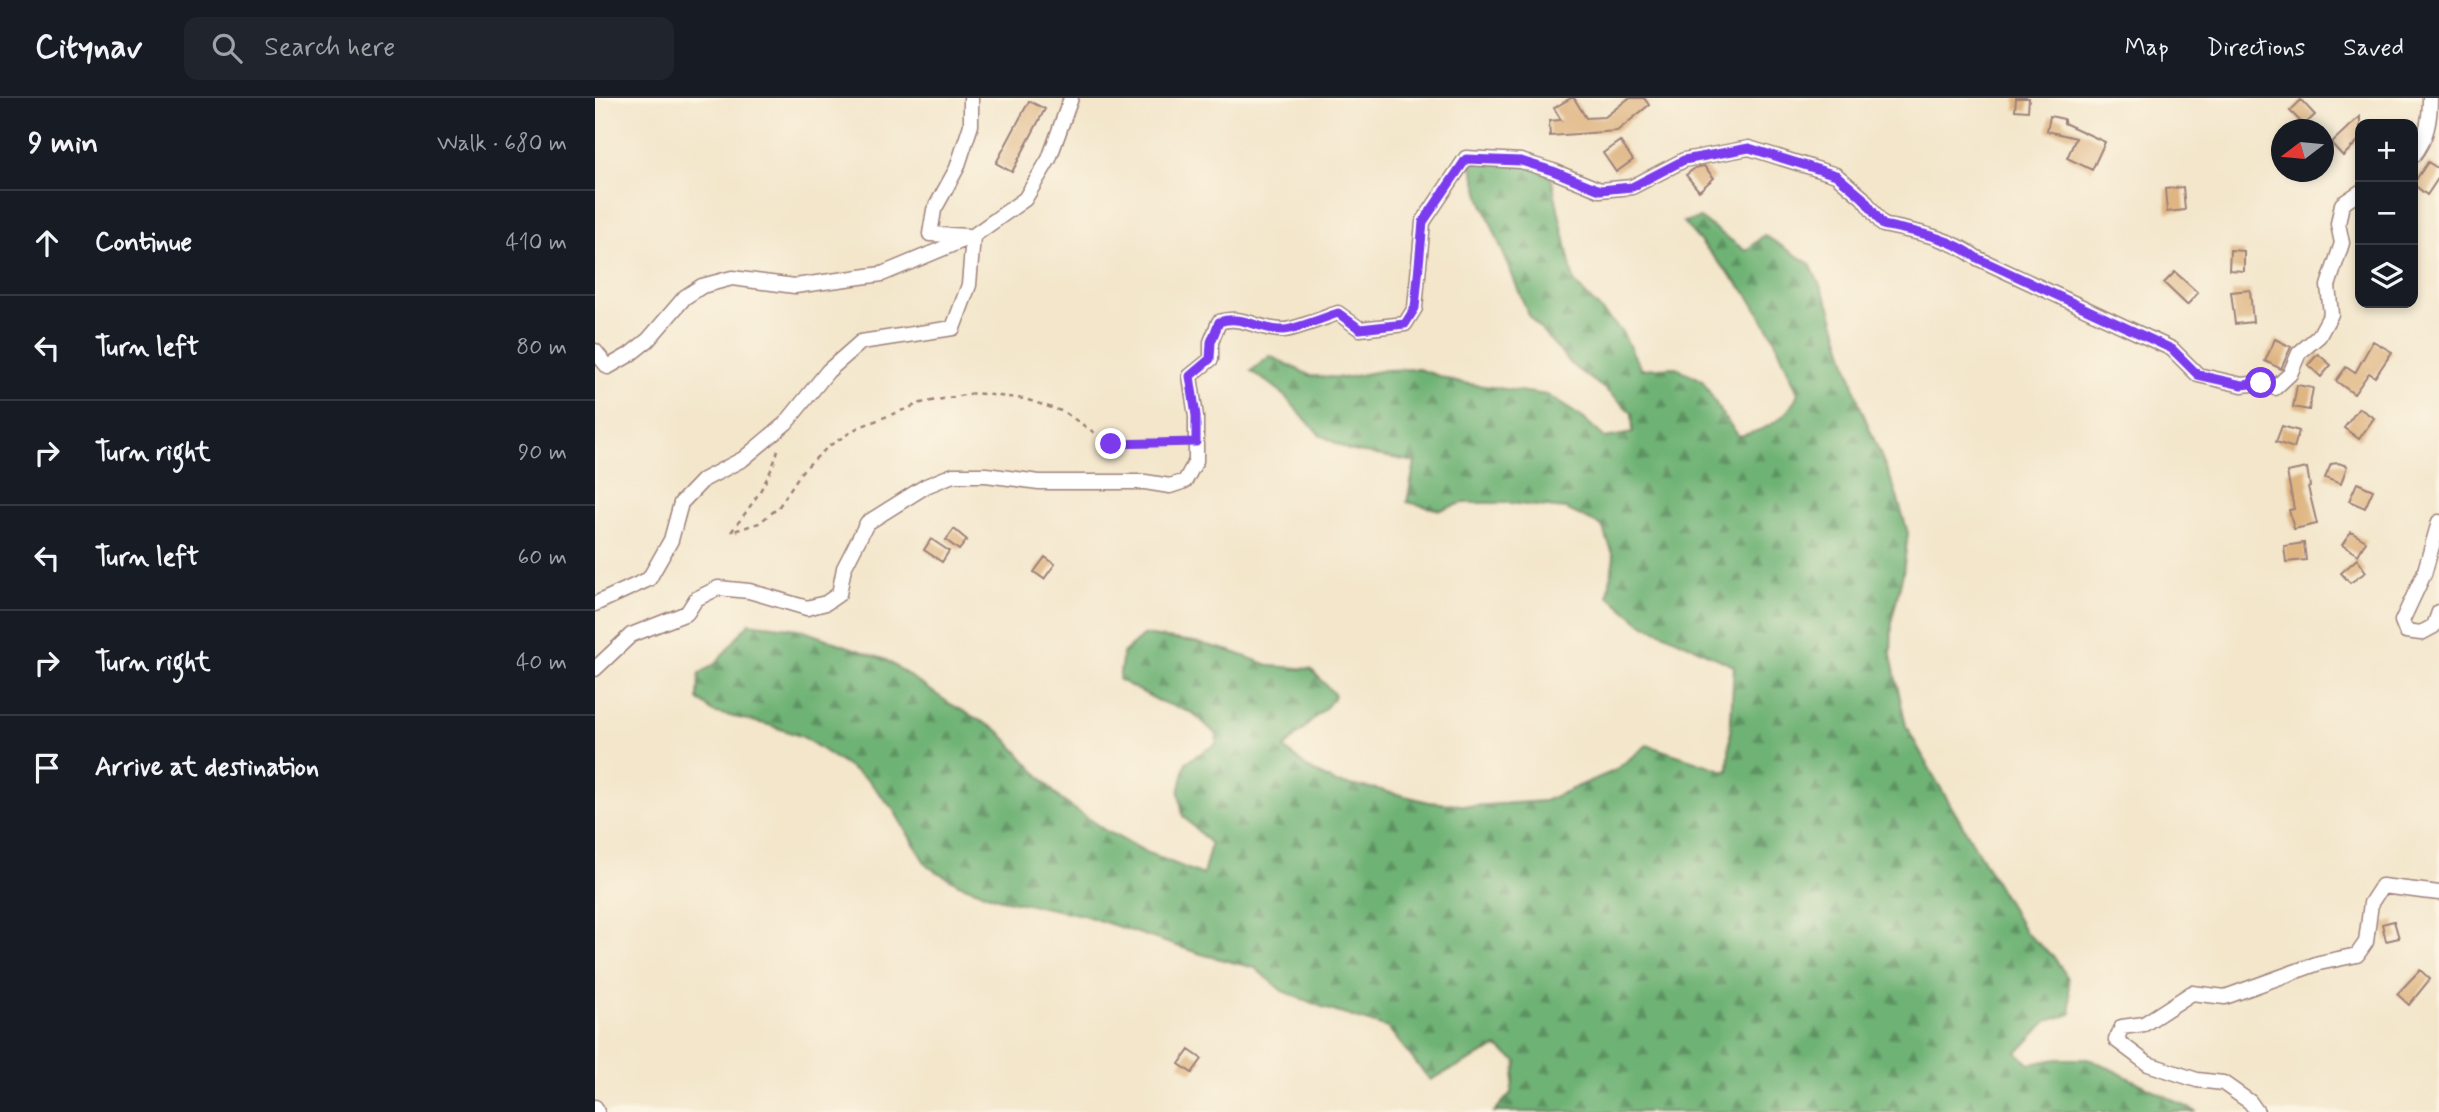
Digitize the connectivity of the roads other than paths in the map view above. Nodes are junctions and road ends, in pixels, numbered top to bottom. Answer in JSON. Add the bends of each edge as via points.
{"nodes":[{"id":1,"x":971,"y":98,"type":"edge"},
{"id":2,"x":1072,"y":98,"type":"edge"},
{"id":3,"x":2430,"y":98,"type":"edge"},
{"id":4,"x":2418,"y":149,"type":"edge"},
{"id":5,"x":2355,"y":195,"type":"edge"},
{"id":6,"x":973,"y":236,"type":"junction"},
{"id":7,"x":595,"y":351,"type":"edge"},
{"id":8,"x":2439,"y":522,"type":"edge"},
{"id":9,"x":595,"y":604,"type":"edge"},
{"id":10,"x":2439,"y":612,"type":"edge"},
{"id":11,"x":595,"y":669,"type":"edge"},
{"id":12,"x":2439,"y":893,"type":"edge"},
{"id":13,"x":595,"y":1107,"type":"edge"},
{"id":14,"x":597,"y":1112,"type":"edge"},
{"id":15,"x":2257,"y":1112,"type":"edge"}],
"edges":[{"from":1,"to":6,"type":"street","via":[[971,125],[957,169],[934,210],[930,234]]},
{"from":2,"to":6,"type":"street","via":[[1049,159],[1025,199]]},
{"from":3,"to":4,"type":"street","via":[[2430,115]]},
{"from":5,"to":11,"type":"street","via":[[2342,204],[2338,224],[2342,243],[2328,286],[2331,313],[2319,336],[2299,353],[2290,374],[2275,388],[2198,375],[2172,349],[1977,258],[1961,245],[1883,225],[1863,198],[1836,175],[1749,148],[1684,160],[1632,187],[1600,190],[1521,161],[1466,159],[1423,222],[1415,308],[1405,324],[1360,329],[1338,313],[1288,331],[1233,318],[1219,322],[1210,359],[1190,376],[1196,461],[1185,481],[1170,486],[953,475],[926,486],[867,523],[844,568],[839,594],[826,603],[807,608],[749,591],[718,588],[696,598],[687,613],[631,635]]},
{"from":6,"to":7,"type":"street","via":[[882,274],[795,286],[732,278],[702,286],[685,297],[629,355],[608,367]]},
{"from":6,"to":9,"type":"street","via":[[969,285],[953,328],[861,342],[828,371],[786,423],[743,459],[703,480],[681,503],[671,540],[649,579]]},
{"from":8,"to":10,"type":"street","via":[[2424,574],[2402,621],[2406,631],[2421,633],[2434,626]]},
{"from":12,"to":15,"type":"street","via":[[2382,886],[2371,902],[2366,943],[2357,955],[2319,963],[2225,997],[2192,993],[2144,1024],[2122,1027],[2116,1040],[2148,1064],[2223,1083]]},
{"from":13,"to":14,"type":"street"}]}
